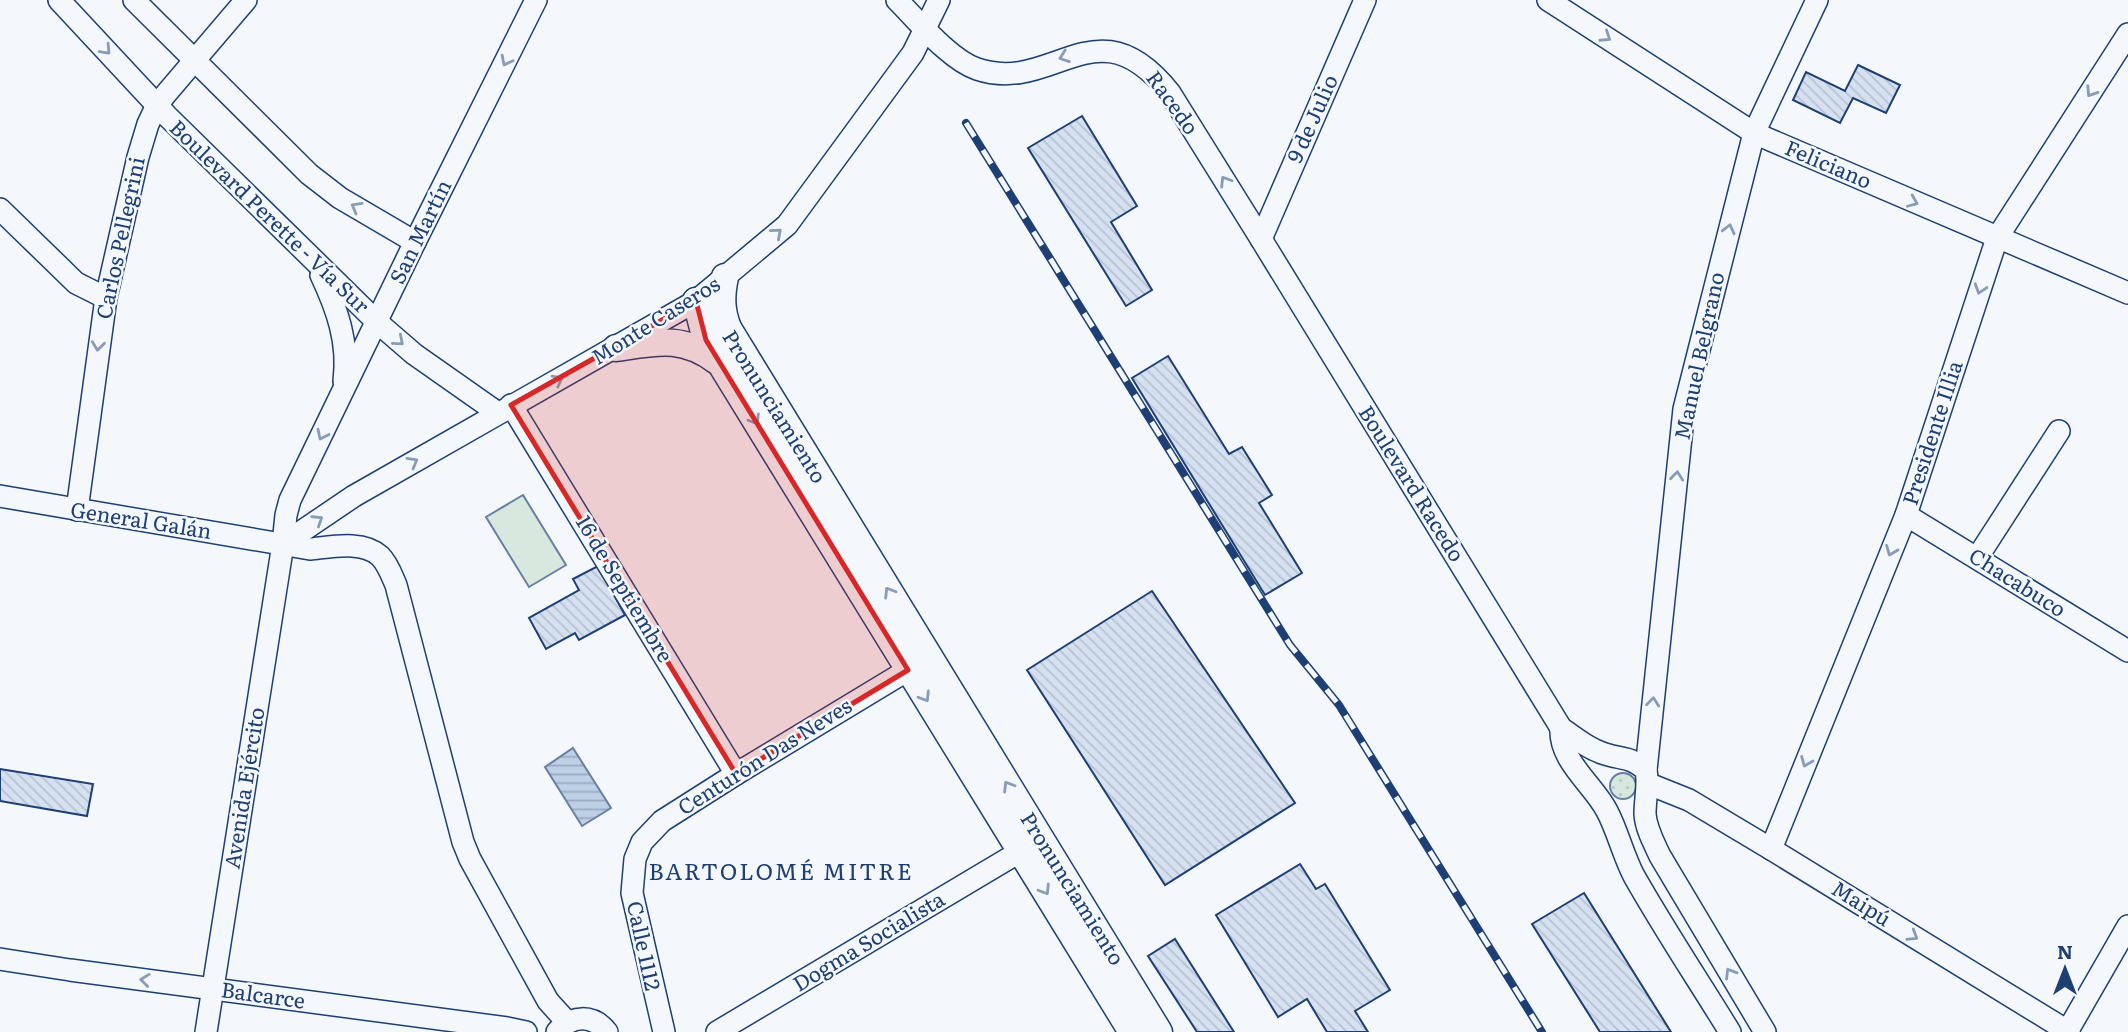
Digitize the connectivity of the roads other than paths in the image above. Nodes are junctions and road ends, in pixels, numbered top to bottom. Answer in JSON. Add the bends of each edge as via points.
{"nodes":[{"id":1,"x":59,"y":0,"type":"edge"},
{"id":2,"x":134,"y":0,"type":"edge"},
{"id":3,"x":246,"y":0,"type":"edge"},
{"id":4,"x":536,"y":0,"type":"edge"},
{"id":5,"x":897,"y":0,"type":"edge"},
{"id":6,"x":939,"y":0,"type":"edge"},
{"id":7,"x":1365,"y":0,"type":"edge"},
{"id":8,"x":1548,"y":0,"type":"edge"},
{"id":9,"x":1817,"y":0,"type":"edge"},
{"id":10,"x":927,"y":29,"type":"junction"},
{"id":11,"x":2128,"y":34,"type":"edge"},
{"id":12,"x":193,"y":61,"type":"junction"},
{"id":13,"x":157,"y":105,"type":"junction"},
{"id":14,"x":1754,"y":133,"type":"junction"},
{"id":15,"x":0,"y":209,"type":"edge"},
{"id":16,"x":1997,"y":238,"type":"junction"},
{"id":17,"x":1261,"y":239,"type":"junction"},
{"id":18,"x":415,"y":242,"type":"junction"},
{"id":19,"x":314,"y":260,"type":"junction"},
{"id":20,"x":725,"y":277,"type":"junction"},
{"id":21,"x":2128,"y":293,"type":"edge"},
{"id":22,"x":106,"y":298,"type":"junction"},
{"id":23,"x":695,"y":301,"type":"junction"},
{"id":24,"x":377,"y":322,"type":"junction"},
{"id":25,"x":728,"y":328,"type":"junction"},
{"id":26,"x":616,"y":348,"type":"junction"},
{"id":27,"x":719,"y":362,"type":"junction"},
{"id":28,"x":343,"y":391,"type":"junction"},
{"id":29,"x":504,"y":409,"type":"junction"},
{"id":30,"x":2059,"y":431,"type":"dead end"},
{"id":31,"x":0,"y":496,"type":"edge"},
{"id":32,"x":77,"y":510,"type":"junction"},
{"id":33,"x":1906,"y":515,"type":"junction"},
{"id":34,"x":283,"y":544,"type":"junction"},
{"id":35,"x":1977,"y":558,"type":"junction"},
{"id":36,"x":2128,"y":651,"type":"edge"},
{"id":37,"x":908,"y":670,"type":"junction"},
{"id":38,"x":1561,"y":729,"type":"junction"},
{"id":39,"x":1620,"y":758,"type":"junction"},
{"id":40,"x":736,"y":774,"type":"junction"},
{"id":41,"x":1647,"y":784,"type":"junction"},
{"id":42,"x":1593,"y":789,"type":"junction"},
{"id":43,"x":1607,"y":811,"type":"junction"},
{"id":44,"x":1771,"y":849,"type":"junction"},
{"id":45,"x":1021,"y":851,"type":"junction"},
{"id":46,"x":635,"y":859,"type":"joint"},
{"id":47,"x":2128,"y":926,"type":"edge"},
{"id":48,"x":0,"y":959,"type":"edge"},
{"id":49,"x":213,"y":989,"type":"junction"},
{"id":50,"x":562,"y":1027,"type":"edge"},
{"id":51,"x":206,"y":1032,"type":"edge"},
{"id":52,"x":526,"y":1032,"type":"edge"},
{"id":53,"x":607,"y":1032,"type":"edge"},
{"id":54,"x":664,"y":1032,"type":"edge"},
{"id":55,"x":717,"y":1032,"type":"edge"},
{"id":56,"x":1132,"y":1032,"type":"edge"},
{"id":57,"x":1159,"y":1032,"type":"edge"},
{"id":58,"x":1730,"y":1032,"type":"edge"},
{"id":59,"x":1765,"y":1032,"type":"edge"},
{"id":60,"x":2068,"y":1032,"type":"edge"}],
"edges":[{"from":1,"to":13,"type":"street","name":"Boulevard Perette - Vía Sur","one_way":true},
{"from":2,"to":12,"type":"street"},
{"from":3,"to":12,"type":"street","name":"Carlos Pellegrini"},
{"from":4,"to":18,"type":"street","name":"San Martín","one_way":true},
{"from":5,"to":10,"type":"street","name":"Racedo"},
{"from":6,"to":10,"type":"street","name":"Monte Caseros"},
{"from":7,"to":17,"type":"street","name":"9 de Julio"},
{"from":8,"to":14,"type":"street","name":"Feliciano","one_way":true},
{"from":9,"to":14,"type":"street","name":"Manuel Belgrano"},
{"from":17,"to":10,"type":"street","name":"Racedo","one_way":true,"via":[[1170,93],[1137,59],[1116,51],[1086,49],[1010,75],[976,69],[953,55]]},
{"from":20,"to":10,"type":"street","name":"Monte Caseros","one_way":true,"via":[[787,225]]},
{"from":11,"to":16,"type":"street","name":"Presidente Illia","one_way":true},
{"from":12,"to":13,"type":"street","name":"Carlos Pellegrini"},
{"from":18,"to":12,"type":"street","one_way":true,"via":[[326,188]]},
{"from":13,"to":19,"type":"street","name":"Boulevard Perette - Vía Sur"},
{"from":13,"to":22,"type":"street","name":"Carlos Pellegrini","via":[[135,170]]},
{"from":14,"to":16,"type":"street","name":"Feliciano","one_way":true},
{"from":41,"to":14,"type":"street","name":"Manuel Belgrano","one_way":true,"via":[[1684,409]]},
{"from":15,"to":22,"type":"street","via":[[76,283]]},
{"from":16,"to":21,"type":"street","name":"Feliciano"},
{"from":16,"to":33,"type":"street","name":"Presidente Illia","one_way":true},
{"from":17,"to":38,"type":"street","name":"Boulevard Racedo"},
{"from":18,"to":24,"type":"street","name":"San Martín"},
{"from":19,"to":24,"type":"street","name":"Boulevard Perette - Vía Sur"},
{"from":19,"to":28,"type":"street","via":[[343,334]]},
{"from":20,"to":23,"type":"street","name":"Monte Caseros"},
{"from":20,"to":25,"type":"main road","via":[[722,312]]},
{"from":22,"to":32,"type":"street","name":"Carlos Pellegrini","one_way":true},
{"from":23,"to":25,"type":"main road","name":"Pronunciamiento"},
{"from":23,"to":26,"type":"street","name":"Monte Caseros"},
{"from":23,"to":27,"type":"main road","name":"Pronunciamiento","via":[[706,341]]},
{"from":24,"to":28,"type":"street","name":"San Martín"},
{"from":24,"to":29,"type":"street","name":"Boulevard Perette - Vía Sur","one_way":true,"via":[[414,354]]},
{"from":57,"to":25,"type":"main road","name":"Pronunciamiento","one_way":true},
{"from":26,"to":27,"type":"main road","via":[[685,343]]},
{"from":29,"to":26,"type":"street","name":"Monte Caseros","one_way":true},
{"from":27,"to":37,"type":"main road","name":"Pronunciamiento","one_way":true},
{"from":28,"to":34,"type":"street","name":"San Martín","one_way":true,"via":[[290,500]]},
{"from":34,"to":29,"type":"street","name":"Monte Caseros","one_way":true,"via":[[354,496]]},
{"from":29,"to":40,"type":"street","name":"16 de Septiembre"},
{"from":30,"to":35,"type":"street"},
{"from":31,"to":32,"type":"street","name":"General Galán"},
{"from":32,"to":34,"type":"street","name":"General Galán"},
{"from":33,"to":35,"type":"street","name":"Chacabuco"},
{"from":33,"to":44,"type":"street","name":"Presidente Illia","one_way":true},
{"from":34,"to":49,"type":"street","name":"Avenida Ejército"},
{"from":34,"to":50,"type":"street","name":"General Galán","via":[[310,549],[349,546],[378,554],[386,563],[396,585],[463,842]]},
{"from":35,"to":36,"type":"street","name":"Chacabuco"},
{"from":37,"to":40,"type":"street","name":"Centurón Das Neves"},
{"from":37,"to":45,"type":"main road","name":"Pronunciamiento","one_way":true},
{"from":38,"to":39,"type":"street","name":"Boulevard Racedo","via":[[1592,749]]},
{"from":38,"to":42,"type":"street","name":"Boulevard Racedo","via":[[1560,741]]},
{"from":39,"to":41,"type":"street","name":"Boulevard Racedo","via":[[1634,760]]},
{"from":39,"to":42,"type":"street","via":[[1600,767]]},
{"from":40,"to":46,"type":"street","name":"Centurón Das Neves","via":[[662,821],[642,842]]},
{"from":41,"to":43,"type":"street","via":[[1636,807]]},
{"from":41,"to":44,"type":"street","name":"Maipú","via":[[1689,800]]},
{"from":59,"to":41,"type":"street","one_way":true,"via":[[1660,856],[1645,817]]},
{"from":42,"to":43,"type":"street","name":"Boulevard Racedo"},
{"from":43,"to":58,"type":"street","name":"Boulevard Racedo","via":[[1633,874]]},
{"from":44,"to":60,"type":"street","name":"Maipú","one_way":true},
{"from":45,"to":55,"type":"street","name":"Dogma Socialista"},
{"from":45,"to":56,"type":"main road","name":"Pronunciamiento","one_way":true},
{"from":46,"to":54,"type":"street","name":"Calle 1112","via":[[632,893]]},
{"from":47,"to":60,"type":"street"},
{"from":49,"to":48,"type":"street","name":"Balcarce","one_way":true},
{"from":49,"to":51,"type":"street","name":"Avenida Ejército"},
{"from":49,"to":52,"type":"street","name":"Balcarce"},
{"from":50,"to":53,"type":"street","via":[[586,1018]]}]}
